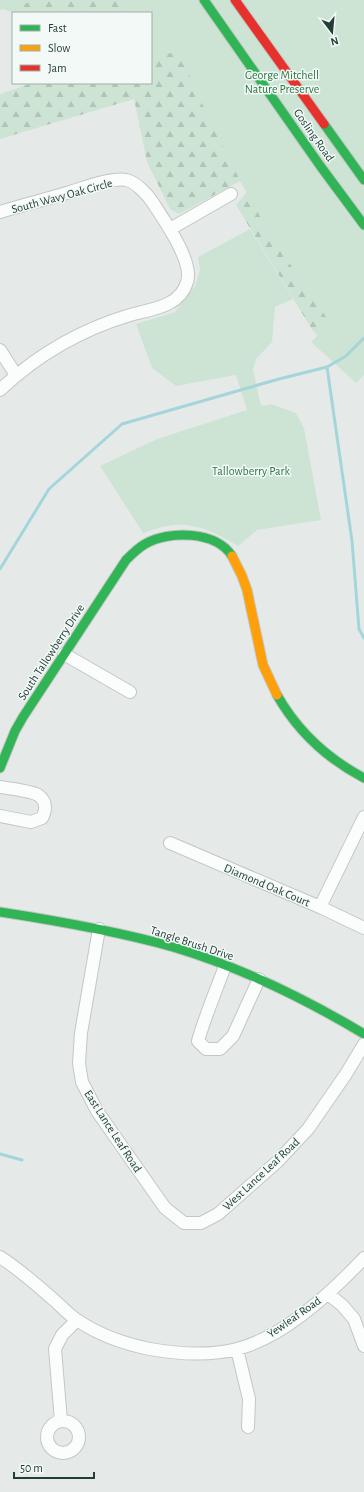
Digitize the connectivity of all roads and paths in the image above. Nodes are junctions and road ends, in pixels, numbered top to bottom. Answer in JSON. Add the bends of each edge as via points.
{"nodes":[{"id":1,"x":204,"y":0,"type":"edge"},
{"id":2,"x":235,"y":0,"type":"edge"},
{"id":3,"x":364,"y":180,"type":"edge"},
{"id":4,"x":230,"y":194,"type":"dead end"},
{"id":5,"x":0,"y":212,"type":"edge"},
{"id":6,"x":364,"y":225,"type":"edge"},
{"id":7,"x":170,"y":229,"type":"junction"},
{"id":8,"x":0,"y":350,"type":"edge"},
{"id":9,"x":16,"y":375,"type":"junction"},
{"id":10,"x":0,"y":390,"type":"edge"},
{"id":11,"x":64,"y":654,"type":"junction"},
{"id":12,"x":130,"y":692,"type":"dead end"},
{"id":13,"x":0,"y":768,"type":"edge"},
{"id":14,"x":364,"y":778,"type":"edge"},
{"id":15,"x":0,"y":787,"type":"edge"},
{"id":16,"x":0,"y":816,"type":"edge"},
{"id":17,"x":364,"y":817,"type":"edge"},
{"id":18,"x":170,"y":843,"type":"dead end"},
{"id":19,"x":320,"y":907,"type":"junction"},
{"id":20,"x":0,"y":912,"type":"edge"},
{"id":21,"x":364,"y":928,"type":"edge"},
{"id":22,"x":99,"y":929,"type":"junction"},
{"id":23,"x":225,"y":966,"type":"junction"},
{"id":24,"x":259,"y":979,"type":"junction"},
{"id":25,"x":364,"y":1034,"type":"edge"},
{"id":26,"x":364,"y":1044,"type":"edge"},
{"id":27,"x":184,"y":1223,"type":"joint"},
{"id":28,"x":0,"y":1257,"type":"edge"},
{"id":29,"x":364,"y":1258,"type":"edge"},
{"id":30,"x":328,"y":1294,"type":"junction"},
{"id":31,"x":76,"y":1320,"type":"junction"},
{"id":32,"x":364,"y":1346,"type":"edge"},
{"id":33,"x":237,"y":1349,"type":"junction"},
{"id":34,"x":60,"y":1421,"type":"dead end"},
{"id":35,"x":248,"y":1426,"type":"dead end"}],
"edges":[{"from":1,"to":6,"type":"street","name":"Gosling Road"},
{"from":2,"to":3,"type":"street","name":"Gosling Road"},
{"from":4,"to":7,"type":"street"},
{"from":5,"to":7,"type":"street","name":"South Wavy Oak Circle","via":[[98,184],[126,180],[145,191]]},
{"from":7,"to":9,"type":"street","via":[[185,259],[188,282],[182,294],[170,304],[86,330]]},
{"from":8,"to":9,"type":"street"},
{"from":9,"to":10,"type":"street"},
{"from":11,"to":12,"type":"street"},
{"from":11,"to":13,"type":"street","name":"South Tallowberry Drive","via":[[23,716]]},
{"from":11,"to":14,"type":"street","name":"South Tallowberry Drive","via":[[126,560],[145,543],[156,538],[188,535],[211,540],[228,550],[245,581],[260,656],[279,700],[302,733],[342,766]]},
{"from":15,"to":16,"type":"street","via":[[38,795],[45,804],[45,811],[42,818],[31,822]]},
{"from":17,"to":19,"type":"street"},
{"from":18,"to":19,"type":"street","name":"Diamond Oak Court"},
{"from":19,"to":21,"type":"street","name":"Diamond Oak Court"},
{"from":20,"to":22,"type":"street","name":"Tangle Brush Drive"},
{"from":22,"to":23,"type":"street","name":"Tangle Brush Drive","via":[[161,944]]},
{"from":22,"to":27,"type":"street","name":"East Lance Leaf Road","via":[[81,1033],[79,1063],[82,1082],[98,1111],[165,1208]]},
{"from":23,"to":24,"type":"street","name":"Tangle Brush Drive"},
{"from":23,"to":24,"type":"street","via":[[198,1041],[206,1049],[220,1049],[233,1036]]},
{"from":24,"to":25,"type":"street","name":"Tangle Brush Drive","via":[[307,1001]]},
{"from":26,"to":27,"type":"street","name":"West Lance Leaf Road","via":[[308,1129],[277,1162],[218,1214],[201,1223]]},
{"from":28,"to":31,"type":"street","name":"Yewleaf Road","via":[[40,1287]]},
{"from":29,"to":30,"type":"street","name":"Yewleaf Road"},
{"from":30,"to":32,"type":"street","via":[[354,1318]]},
{"from":30,"to":33,"type":"street","name":"Yewleaf Road","via":[[276,1332]]},
{"from":31,"to":33,"type":"street","name":"Yewleaf Road","via":[[94,1331],[139,1347],[206,1353]]},
{"from":31,"to":34,"type":"street","via":[[62,1335],[55,1350]]},
{"from":33,"to":35,"type":"street","via":[[248,1399]]}]}
